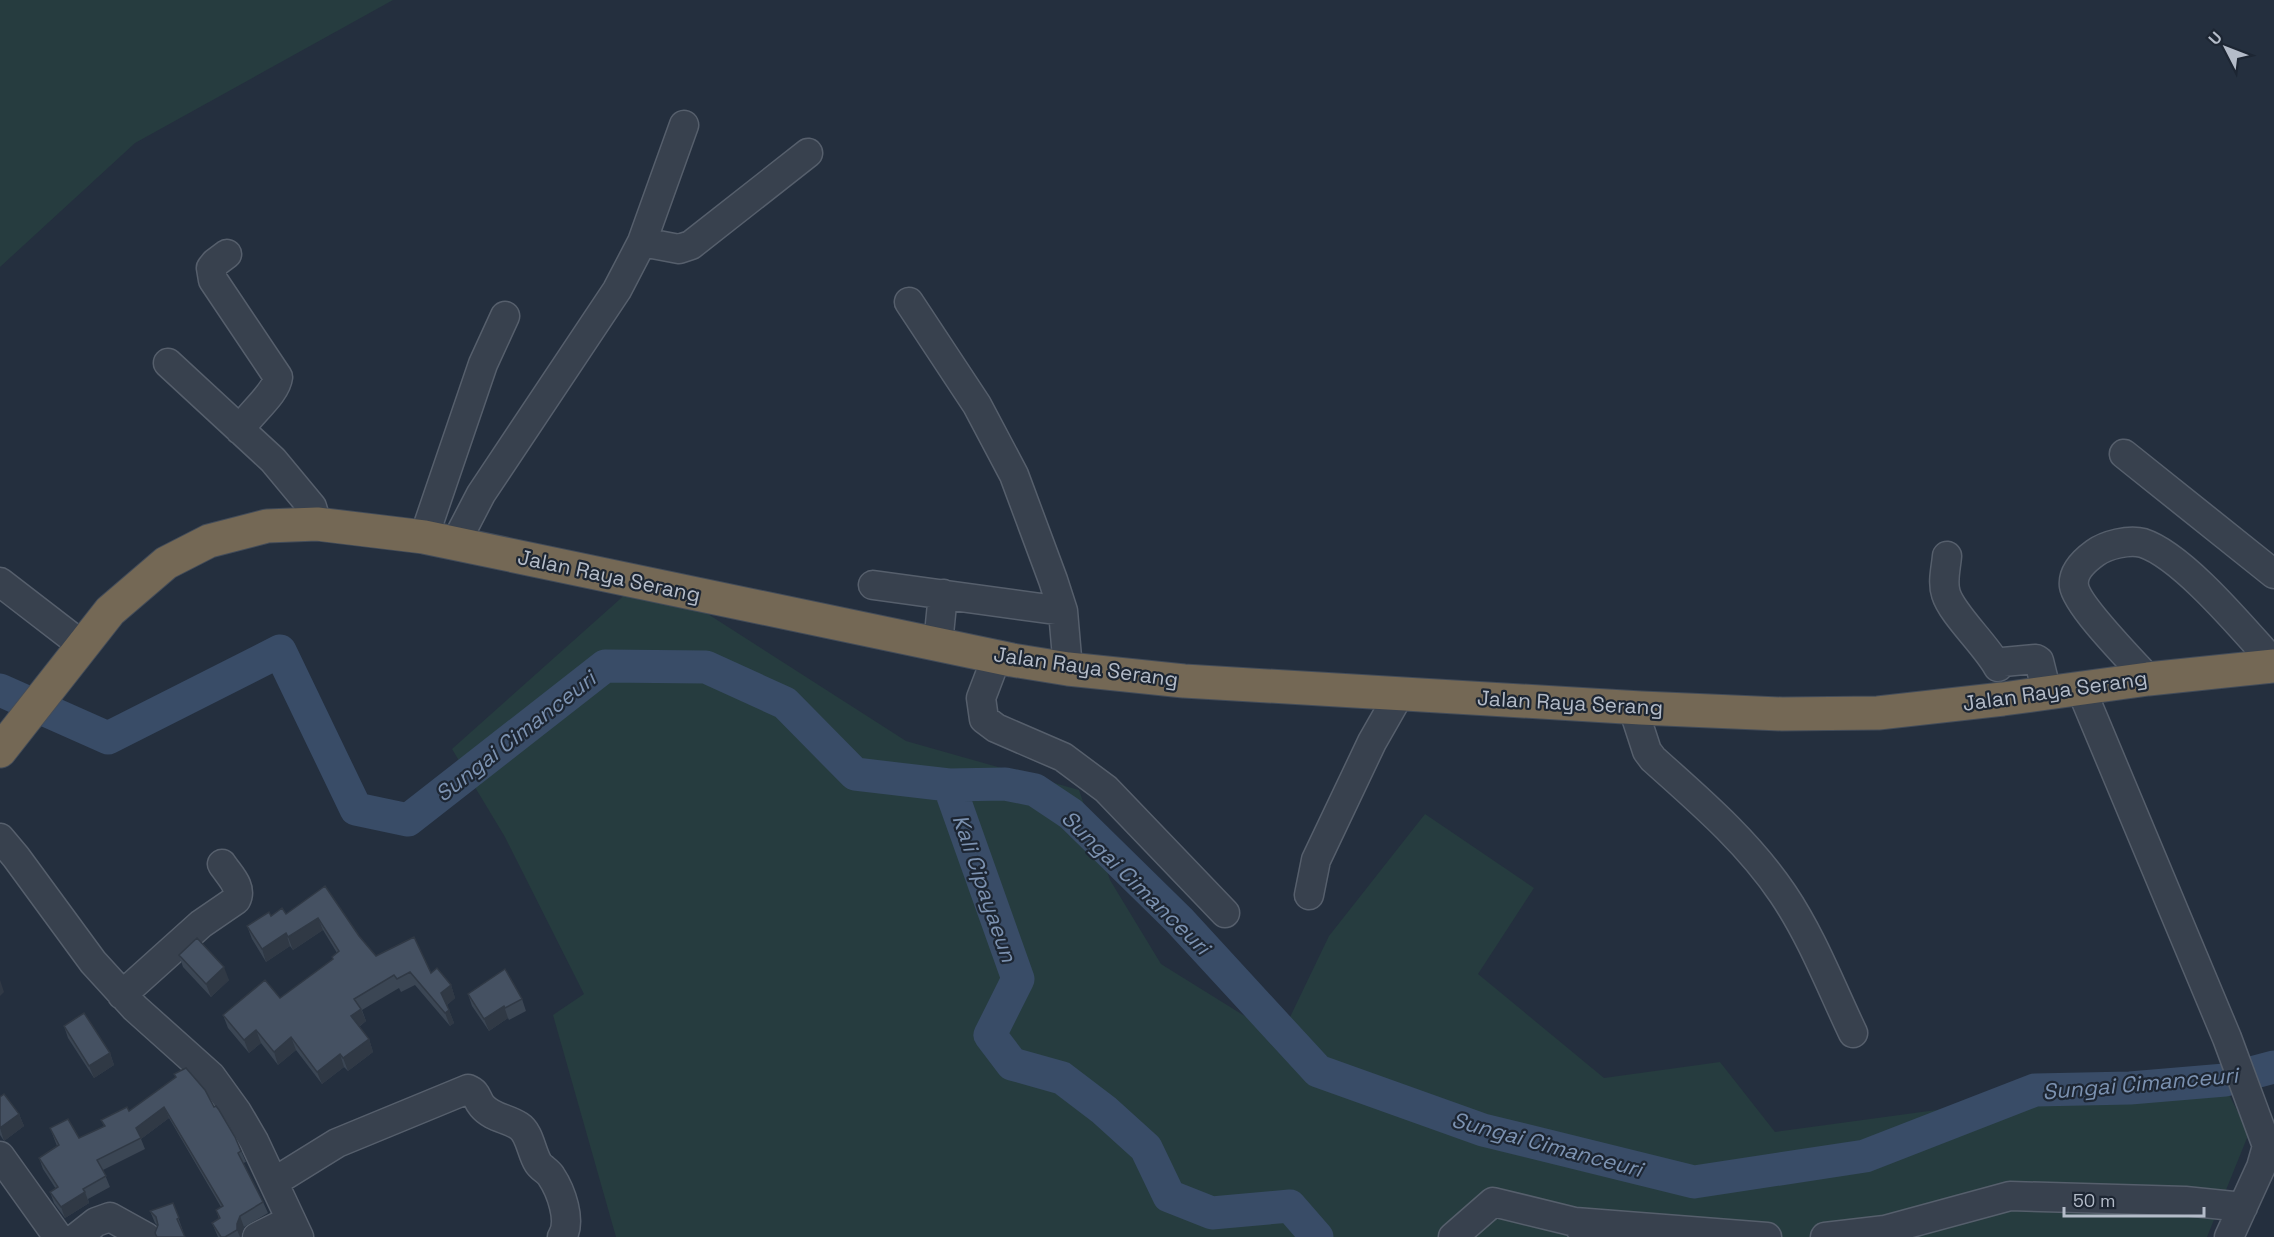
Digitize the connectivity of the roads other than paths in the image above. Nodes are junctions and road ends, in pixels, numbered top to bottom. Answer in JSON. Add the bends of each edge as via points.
{"nodes":[{"id":1,"x":684,"y":125,"type":"dead end"},
{"id":2,"x":808,"y":153,"type":"dead end"},
{"id":3,"x":642,"y":242,"type":"junction"},
{"id":4,"x":227,"y":254,"type":"dead end"},
{"id":5,"x":909,"y":302,"type":"dead end"},
{"id":6,"x":505,"y":316,"type":"dead end"},
{"id":7,"x":168,"y":363,"type":"dead end"},
{"id":8,"x":240,"y":430,"type":"junction"},
{"id":9,"x":2124,"y":454,"type":"dead end"},
{"id":10,"x":317,"y":524,"type":"junction"},
{"id":11,"x":440,"y":541,"type":"junction"},
{"id":12,"x":1947,"y":556,"type":"dead end"},
{"id":13,"x":2274,"y":573,"type":"edge"},
{"id":14,"x":0,"y":582,"type":"edge"},
{"id":15,"x":873,"y":585,"type":"dead end"},
{"id":16,"x":943,"y":594,"type":"junction"},
{"id":17,"x":1063,"y":611,"type":"junction"},
{"id":18,"x":938,"y":644,"type":"junction"},
{"id":19,"x":78,"y":652,"type":"junction"},
{"id":20,"x":997,"y":656,"type":"junction"},
{"id":21,"x":2274,"y":664,"type":"edge"},
{"id":22,"x":1998,"y":667,"type":"junction"},
{"id":23,"x":1068,"y":669,"type":"junction"},
{"id":24,"x":2148,"y":679,"type":"junction"},
{"id":25,"x":2081,"y":689,"type":"junction"},
{"id":26,"x":1400,"y":693,"type":"junction"},
{"id":27,"x":2047,"y":693,"type":"junction"},
{"id":28,"x":2003,"y":699,"type":"junction"},
{"id":29,"x":1633,"y":708,"type":"junction"},
{"id":30,"x":0,"y":751,"type":"edge"},
{"id":31,"x":0,"y":838,"type":"edge"},
{"id":32,"x":222,"y":864,"type":"dead end"},
{"id":33,"x":1309,"y":895,"type":"dead end"},
{"id":34,"x":1225,"y":913,"type":"dead end"},
{"id":35,"x":122,"y":994,"type":"junction"},
{"id":36,"x":1853,"y":1033,"type":"dead end"},
{"id":37,"x":0,"y":1156,"type":"edge"},
{"id":38,"x":274,"y":1182,"type":"junction"},
{"id":39,"x":2243,"y":1207,"type":"junction"},
{"id":40,"x":295,"y":1229,"type":"edge"},
{"id":41,"x":1582,"y":1229,"type":"edge"},
{"id":42,"x":58,"y":1237,"type":"edge"},
{"id":43,"x":77,"y":1237,"type":"edge"},
{"id":44,"x":146,"y":1237,"type":"edge"},
{"id":45,"x":257,"y":1237,"type":"edge"},
{"id":46,"x":562,"y":1237,"type":"edge"},
{"id":47,"x":1453,"y":1237,"type":"edge"},
{"id":48,"x":1767,"y":1237,"type":"edge"},
{"id":49,"x":1825,"y":1237,"type":"edge"},
{"id":50,"x":2229,"y":1237,"type":"edge"}],
"edges":[{"from":1,"to":3,"type":"street"},
{"from":2,"to":3,"type":"street","via":[[691,245],[679,249]]},
{"from":3,"to":11,"type":"street","via":[[617,290],[481,494]]},
{"from":4,"to":8,"type":"street","via":[[211,268],[213,280],[278,377],[277,385]]},
{"from":5,"to":17,"type":"street","via":[[977,405],[1014,475]]},
{"from":6,"to":11,"type":"street","via":[[483,364]]},
{"from":7,"to":8,"type":"street"},
{"from":8,"to":10,"type":"street","via":[[273,460],[312,507]]},
{"from":9,"to":13,"type":"street"},
{"from":10,"to":11,"type":"highway","name":"Jalan Raya Serang"},
{"from":10,"to":19,"type":"highway","name":"Jalan Raya Serang","via":[[267,526],[209,541],[166,563],[110,611]]},
{"from":11,"to":18,"type":"highway","name":"Jalan Raya Serang"},
{"from":12,"to":22,"type":"street","via":[[1946,594]]},
{"from":14,"to":19,"type":"street"},
{"from":15,"to":16,"type":"street"},
{"from":16,"to":17,"type":"street"},
{"from":16,"to":18,"type":"street"},
{"from":17,"to":23,"type":"street"},
{"from":18,"to":20,"type":"highway","name":"Jalan Raya Serang"},
{"from":19,"to":30,"type":"highway","name":"Jalan Raya Serang"},
{"from":20,"to":23,"type":"highway","name":"Jalan Raya Serang"},
{"from":20,"to":34,"type":"street","via":[[981,698],[984,719],[1063,757],[1106,789]]},
{"from":21,"to":24,"type":"highway","name":"Jalan Raya Serang"},
{"from":21,"to":24,"type":"street","via":[[2213,597],[2167,555],[2141,543],[2124,542],[2099,550],[2084,561],[2074,578],[2074,588],[2084,606]]},
{"from":22,"to":27,"type":"street","via":[[2003,662],[2036,659]]},
{"from":22,"to":28,"type":"street"},
{"from":23,"to":26,"type":"highway","name":"Jalan Raya Serang","via":[[1184,681]]},
{"from":24,"to":25,"type":"highway","name":"Jalan Raya Serang"},
{"from":25,"to":27,"type":"highway","name":"Jalan Raya Serang"},
{"from":25,"to":39,"type":"street","via":[[2227,1038],[2267,1146]]},
{"from":26,"to":29,"type":"highway","name":"Jalan Raya Serang"},
{"from":26,"to":33,"type":"street","via":[[1371,742],[1316,860]]},
{"from":27,"to":28,"type":"highway","name":"Jalan Raya Serang"},
{"from":28,"to":29,"type":"highway","name":"Jalan Raya Serang","via":[[1878,713]]},
{"from":29,"to":36,"type":"street","via":[[1653,759],[1734,834],[1784,895]]},
{"from":31,"to":35,"type":"street","via":[[93,962]]},
{"from":32,"to":35,"type":"street","via":[[238,886],[236,900],[201,924]]},
{"from":35,"to":38,"type":"street","via":[[211,1076],[249,1131]]},
{"from":37,"to":42,"type":"street"},
{"from":38,"to":40,"type":"street"},
{"from":38,"to":46,"type":"street","via":[[337,1143],[468,1089],[481,1106],[524,1132],[538,1163],[550,1174],[562,1197],[567,1226]]},
{"from":39,"to":49,"type":"street","via":[[2185,1201],[2010,1196],[1885,1230]]},
{"from":39,"to":50,"type":"street"},
{"from":40,"to":45,"type":"street"},
{"from":41,"to":47,"type":"street","via":[[1493,1202]]},
{"from":41,"to":48,"type":"street"},
{"from":43,"to":44,"type":"street","via":[[110,1217]]}]}
